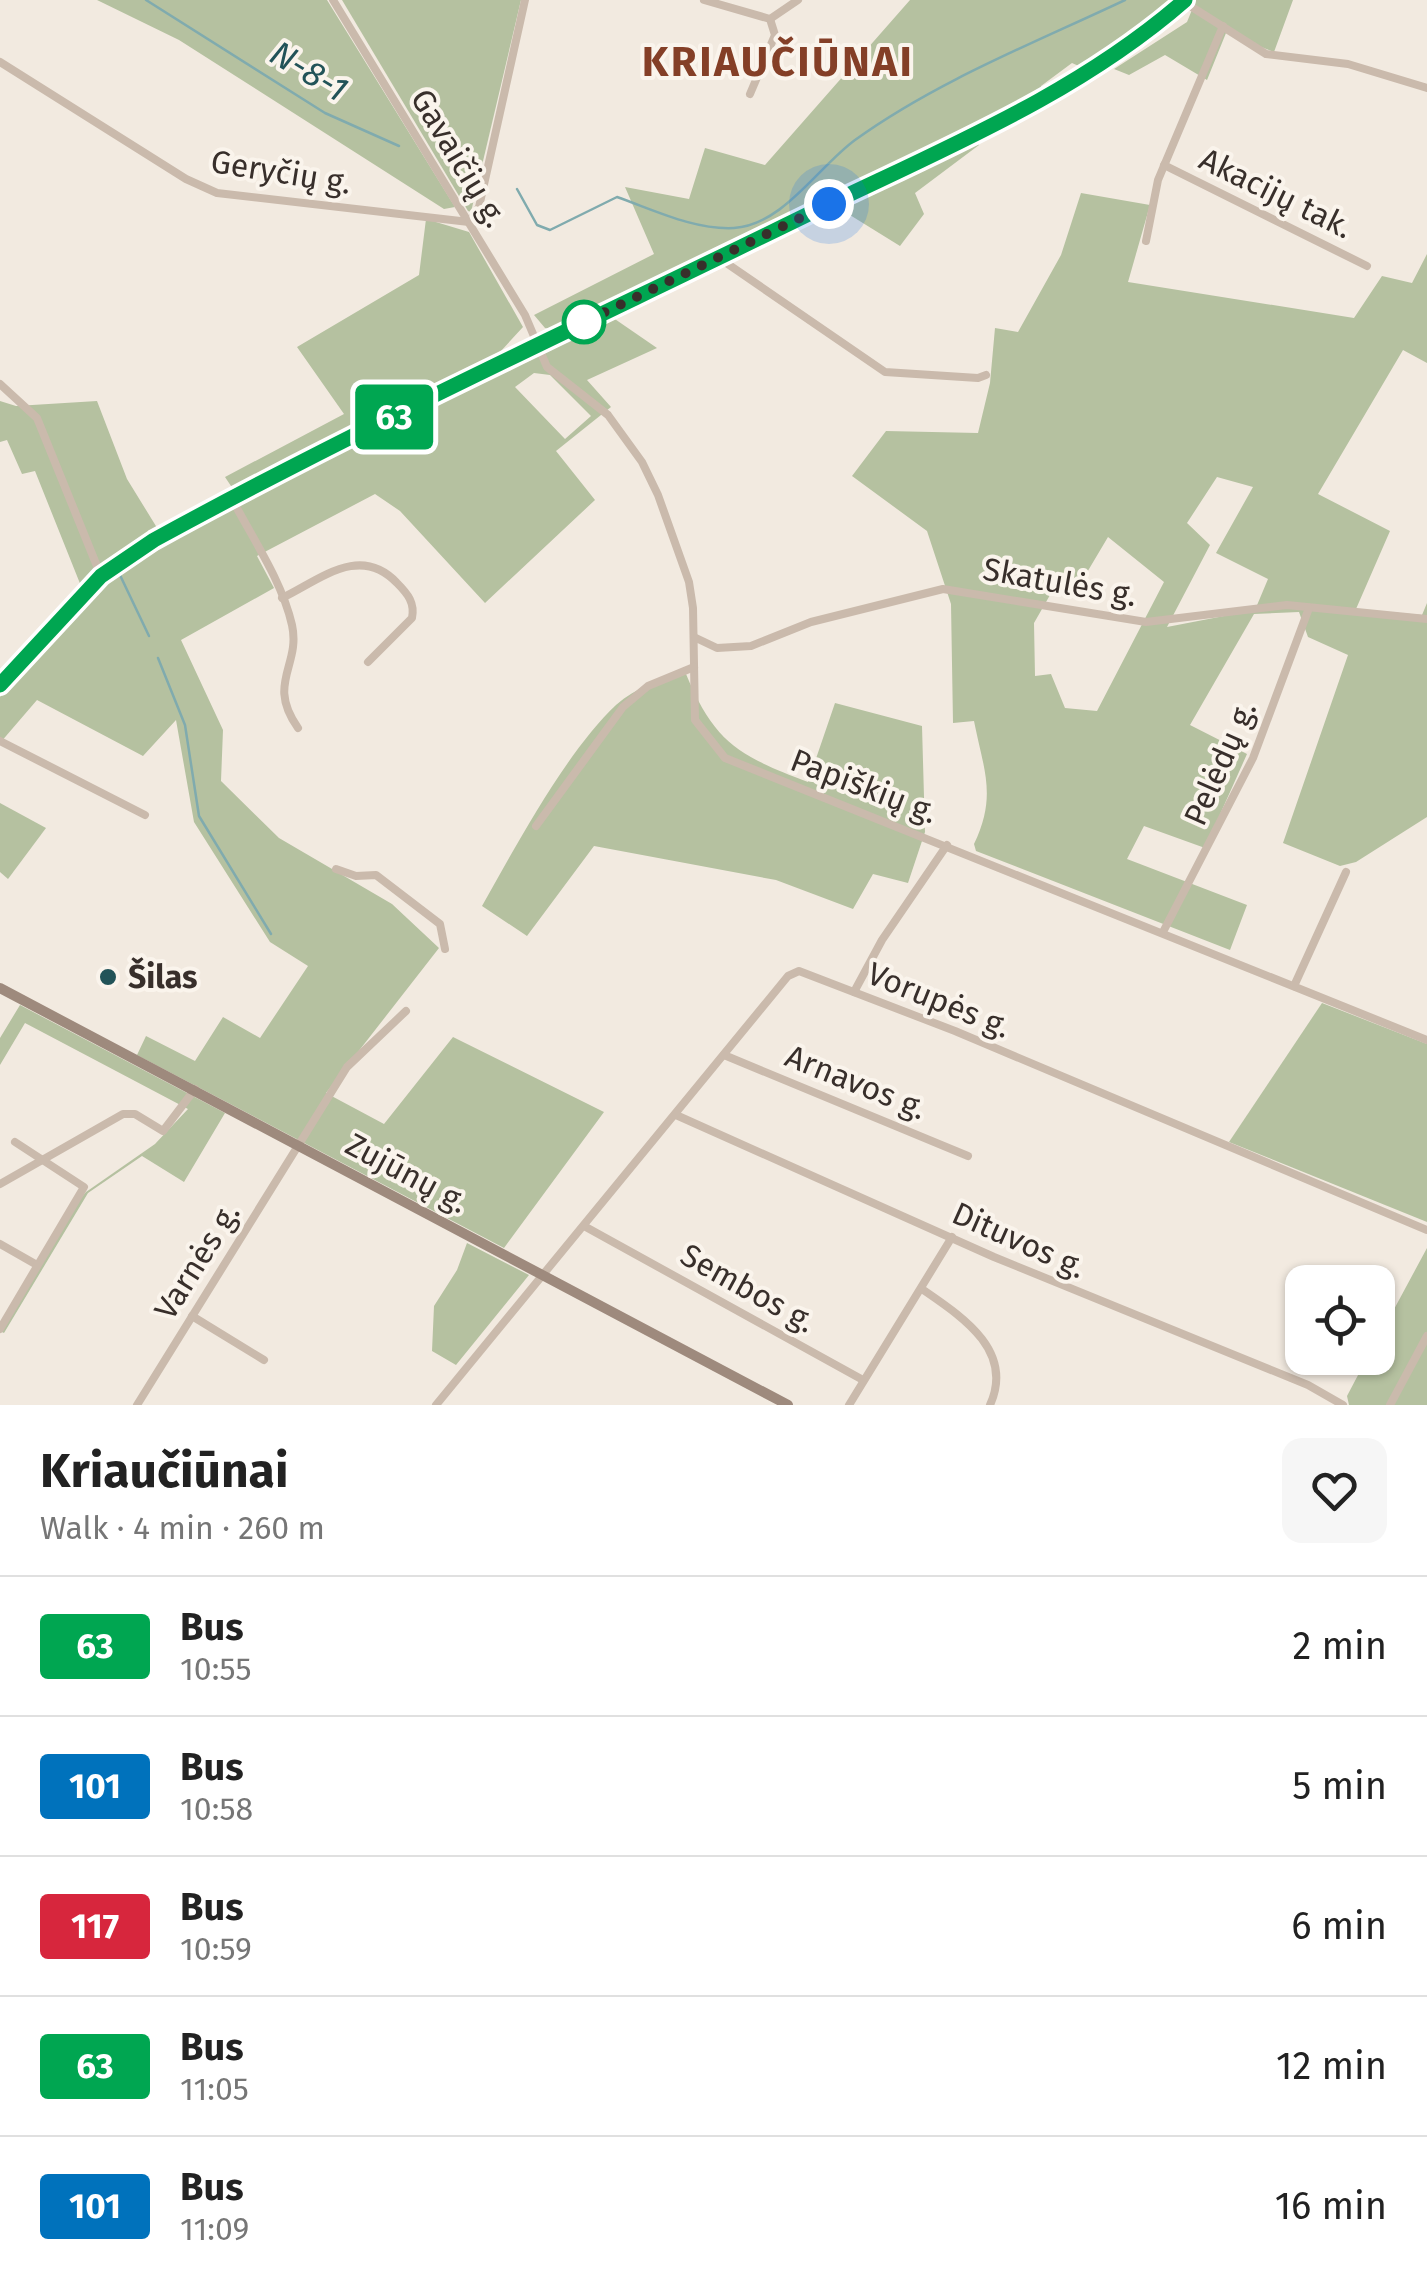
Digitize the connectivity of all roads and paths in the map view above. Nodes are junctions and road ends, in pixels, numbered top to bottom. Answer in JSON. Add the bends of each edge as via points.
{"nodes":[{"id":1,"x":333,"y":0,"type":"edge"},
{"id":2,"x":525,"y":0,"type":"edge"},
{"id":3,"x":704,"y":0,"type":"edge"},
{"id":4,"x":798,"y":0,"type":"edge"},
{"id":5,"x":1184,"y":1,"type":"edge"},
{"id":6,"x":770,"y":20,"type":"junction"},
{"id":7,"x":1224,"y":26,"type":"junction"},
{"id":8,"x":0,"y":62,"type":"edge"},
{"id":9,"x":1427,"y":88,"type":"edge"},
{"id":10,"x":750,"y":94,"type":"dead end"},
{"id":11,"x":1164,"y":165,"type":"junction"},
{"id":12,"x":468,"y":222,"type":"junction"},
{"id":13,"x":1146,"y":241,"type":"dead end"},
{"id":14,"x":719,"y":258,"type":"junction"},
{"id":15,"x":1367,"y":266,"type":"dead end"},
{"id":16,"x":536,"y":345,"type":"junction"},
{"id":17,"x":986,"y":374,"type":"dead end"},
{"id":18,"x":0,"y":384,"type":"edge"},
{"id":19,"x":232,"y":499,"type":"junction"},
{"id":20,"x":101,"y":576,"type":"junction"},
{"id":21,"x":282,"y":598,"type":"junction"},
{"id":22,"x":1310,"y":608,"type":"junction"},
{"id":23,"x":1427,"y":619,"type":"edge"},
{"id":24,"x":696,"y":638,"type":"junction"},
{"id":25,"x":368,"y":662,"type":"dead end"},
{"id":26,"x":694,"y":667,"type":"junction"},
{"id":27,"x":0,"y":685,"type":"edge"},
{"id":28,"x":298,"y":728,"type":"dead end"},
{"id":29,"x":0,"y":740,"type":"edge"},
{"id":30,"x":145,"y":815,"type":"dead end"},
{"id":31,"x":536,"y":826,"type":"dead end"},
{"id":32,"x":947,"y":845,"type":"junction"},
{"id":33,"x":336,"y":869,"type":"dead end"},
{"id":34,"x":1346,"y":872,"type":"dead end"},
{"id":35,"x":1163,"y":932,"type":"junction"},
{"id":36,"x":445,"y":949,"type":"dead end"},
{"id":37,"x":1294,"y":986,"type":"junction"},
{"id":38,"x":0,"y":988,"type":"edge"},
{"id":39,"x":854,"y":992,"type":"junction"},
{"id":40,"x":406,"y":1011,"type":"dead end"},
{"id":41,"x":1427,"y":1040,"type":"edge"},
{"id":42,"x":724,"y":1055,"type":"junction"},
{"id":43,"x":195,"y":1089,"type":"junction"},
{"id":44,"x":676,"y":1115,"type":"junction"},
{"id":45,"x":15,"y":1142,"type":"dead end"},
{"id":46,"x":299,"y":1143,"type":"junction"},
{"id":47,"x":968,"y":1156,"type":"dead end"},
{"id":48,"x":42,"y":1160,"type":"junction"},
{"id":49,"x":0,"y":1184,"type":"edge"},
{"id":50,"x":584,"y":1226,"type":"junction"},
{"id":51,"x":1427,"y":1230,"type":"edge"},
{"id":52,"x":952,"y":1237,"type":"junction"},
{"id":53,"x":0,"y":1244,"type":"edge"},
{"id":54,"x":38,"y":1265,"type":"junction"},
{"id":55,"x":544,"y":1274,"type":"junction"},
{"id":56,"x":922,"y":1289,"type":"junction"},
{"id":57,"x":192,"y":1316,"type":"junction"},
{"id":58,"x":0,"y":1329,"type":"edge"},
{"id":59,"x":1427,"y":1336,"type":"edge"},
{"id":60,"x":264,"y":1360,"type":"dead end"},
{"id":61,"x":863,"y":1380,"type":"junction"},
{"id":62,"x":138,"y":1405,"type":"edge"},
{"id":63,"x":436,"y":1405,"type":"edge"},
{"id":64,"x":788,"y":1405,"type":"edge"},
{"id":65,"x":849,"y":1405,"type":"edge"},
{"id":66,"x":990,"y":1405,"type":"edge"},
{"id":67,"x":1344,"y":1405,"type":"edge"},
{"id":68,"x":1390,"y":1405,"type":"edge"}],
"edges":[{"from":1,"to":12,"type":"street","name":"Gavaičių g."},
{"from":2,"to":12,"type":"street","via":[[478,207]]},
{"from":3,"to":6,"type":"street"},
{"from":4,"to":6,"type":"street"},
{"from":5,"to":7,"type":"street"},
{"from":5,"to":14,"type":"main road","via":[[1116,56],[1053,93]]},
{"from":6,"to":10,"type":"street","via":[[775,35]]},
{"from":7,"to":9,"type":"street","via":[[1266,54],[1348,64]]},
{"from":7,"to":11,"type":"street"},
{"from":8,"to":12,"type":"street","name":"Geryčių g.","via":[[196,186]]},
{"from":11,"to":13,"type":"street"},
{"from":11,"to":15,"type":"street","name":"Akacijų tak."},
{"from":12,"to":16,"type":"street","name":"Gavaičių g.","via":[[525,314]]},
{"from":14,"to":16,"type":"main road"},
{"from":14,"to":17,"type":"street","via":[[885,372]]},
{"from":16,"to":19,"type":"main road"},
{"from":16,"to":24,"type":"street","name":"Papiškių g.","via":[[556,377],[608,415],[642,462],[689,582]]},
{"from":18,"to":20,"type":"street","via":[[38,418]]},
{"from":19,"to":20,"type":"main road"},
{"from":19,"to":21,"type":"street"},
{"from":20,"to":27,"type":"main road"},
{"from":21,"to":25,"type":"street","via":[[354,563],[387,573],[410,597],[412,618]]},
{"from":21,"to":28,"type":"street","via":[[293,629],[282,692]]},
{"from":22,"to":23,"type":"street","name":"Skatulės g."},
{"from":22,"to":24,"type":"street","name":"Skatulės g.","via":[[1146,622],[944,589],[811,622],[751,646],[717,648]]},
{"from":22,"to":35,"type":"street","name":"Pelėdų g.","via":[[1253,758]]},
{"from":24,"to":26,"type":"street","name":"Papiškių g."},
{"from":26,"to":31,"type":"street","via":[[648,686],[623,707]]},
{"from":26,"to":32,"type":"street","name":"Papiškių g.","via":[[695,720],[725,758]]},
{"from":29,"to":30,"type":"street"},
{"from":32,"to":35,"type":"street","name":"Papiškių g."},
{"from":32,"to":39,"type":"street"},
{"from":33,"to":36,"type":"street","via":[[384,880],[440,924]]},
{"from":34,"to":37,"type":"street"},
{"from":35,"to":37,"type":"street","name":"Papiškių g."},
{"from":37,"to":41,"type":"street","name":"Papiškių g."},
{"from":38,"to":43,"type":"main road","name":"Zujūnų g."},
{"from":39,"to":42,"type":"street","name":"Vorupės g.","via":[[792,973]]},
{"from":39,"to":51,"type":"street","name":"Vorupės g."},
{"from":40,"to":46,"type":"street","name":"Varnės g.","via":[[347,1067]]},
{"from":42,"to":44,"type":"street","name":"Vorupės g."},
{"from":42,"to":47,"type":"street","name":"Arnavos g."},
{"from":43,"to":46,"type":"main road","name":"Zujūnų g."},
{"from":43,"to":48,"type":"street","via":[[163,1131],[123,1114]]},
{"from":44,"to":50,"type":"street","name":"Vorupės g."},
{"from":44,"to":52,"type":"street","name":"Dituvos g."},
{"from":45,"to":48,"type":"street"},
{"from":46,"to":55,"type":"main road","name":"Zujūnų g."},
{"from":46,"to":57,"type":"street","name":"Varnės g."},
{"from":48,"to":49,"type":"street"},
{"from":48,"to":54,"type":"street","via":[[84,1187]]},
{"from":50,"to":55,"type":"street","name":"Vorupės g."},
{"from":50,"to":61,"type":"street","name":"Sembos g."},
{"from":52,"to":56,"type":"street"},
{"from":52,"to":67,"type":"street","name":"Dituvos g."},
{"from":53,"to":54,"type":"street"},
{"from":54,"to":58,"type":"street"},
{"from":55,"to":63,"type":"street","name":"Vorupės g."},
{"from":55,"to":64,"type":"main road","name":"Zujūnų g."},
{"from":56,"to":61,"type":"street"},
{"from":56,"to":66,"type":"street","via":[[983,1338],[996,1372]]},
{"from":57,"to":60,"type":"street"},
{"from":57,"to":62,"type":"street","name":"Varnės g."},
{"from":59,"to":68,"type":"street"},
{"from":61,"to":65,"type":"street"}]}
